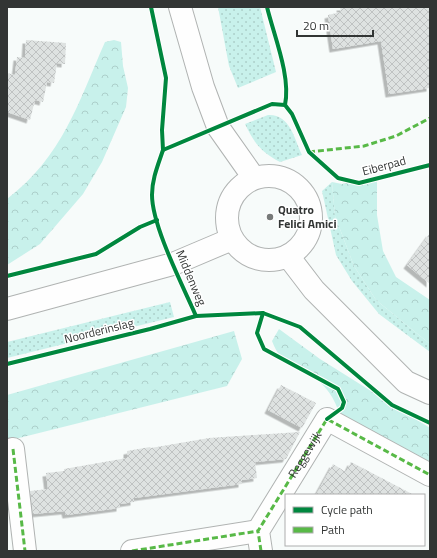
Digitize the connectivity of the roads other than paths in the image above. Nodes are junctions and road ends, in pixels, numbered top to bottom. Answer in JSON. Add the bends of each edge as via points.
{"nodes":[{"id":1,"x":180,"y":7,"type":"edge"},
{"id":2,"x":254,"y":178,"type":"junction"},
{"id":3,"x":232,"y":239,"type":"junction"},
{"id":4,"x":288,"y":256,"type":"junction"},
{"id":5,"x":7,"y":309,"type":"edge"},
{"id":6,"x":430,"y":393,"type":"edge"},
{"id":7,"x":13,"y":449,"type":"dead end"},
{"id":8,"x":430,"y":475,"type":"edge"},
{"id":9,"x":285,"y":494,"type":"edge"},
{"id":10,"x":285,"y":494,"type":"edge"},
{"id":11,"x":259,"y":541,"type":"edge"},
{"id":12,"x":144,"y":550,"type":"edge"},
{"id":13,"x":26,"y":551,"type":"edge"}],
"edges":[{"from":1,"to":2,"type":"main road","via":[[203,87],[218,127]]},
{"from":2,"to":3,"type":"main road","via":[[243,184],[229,203],[226,215]]},
{"from":2,"to":4,"type":"main road","via":[[268,175],[282,177],[295,184],[304,194],[310,208],[308,236]]},
{"from":3,"to":4,"type":"main road","via":[[242,251],[256,259],[272,260]]},
{"from":3,"to":5,"type":"main road","via":[[173,264]]},
{"from":4,"to":6,"type":"main road","via":[[314,290],[406,382]]},
{"from":7,"to":13,"type":"main road"},
{"from":8,"to":10,"type":"main road","name":"Reggewijk","via":[[327,419]]},
{"from":9,"to":11,"type":"main road","name":"Reggewijk"},
{"from":11,"to":12,"type":"main road"}]}
